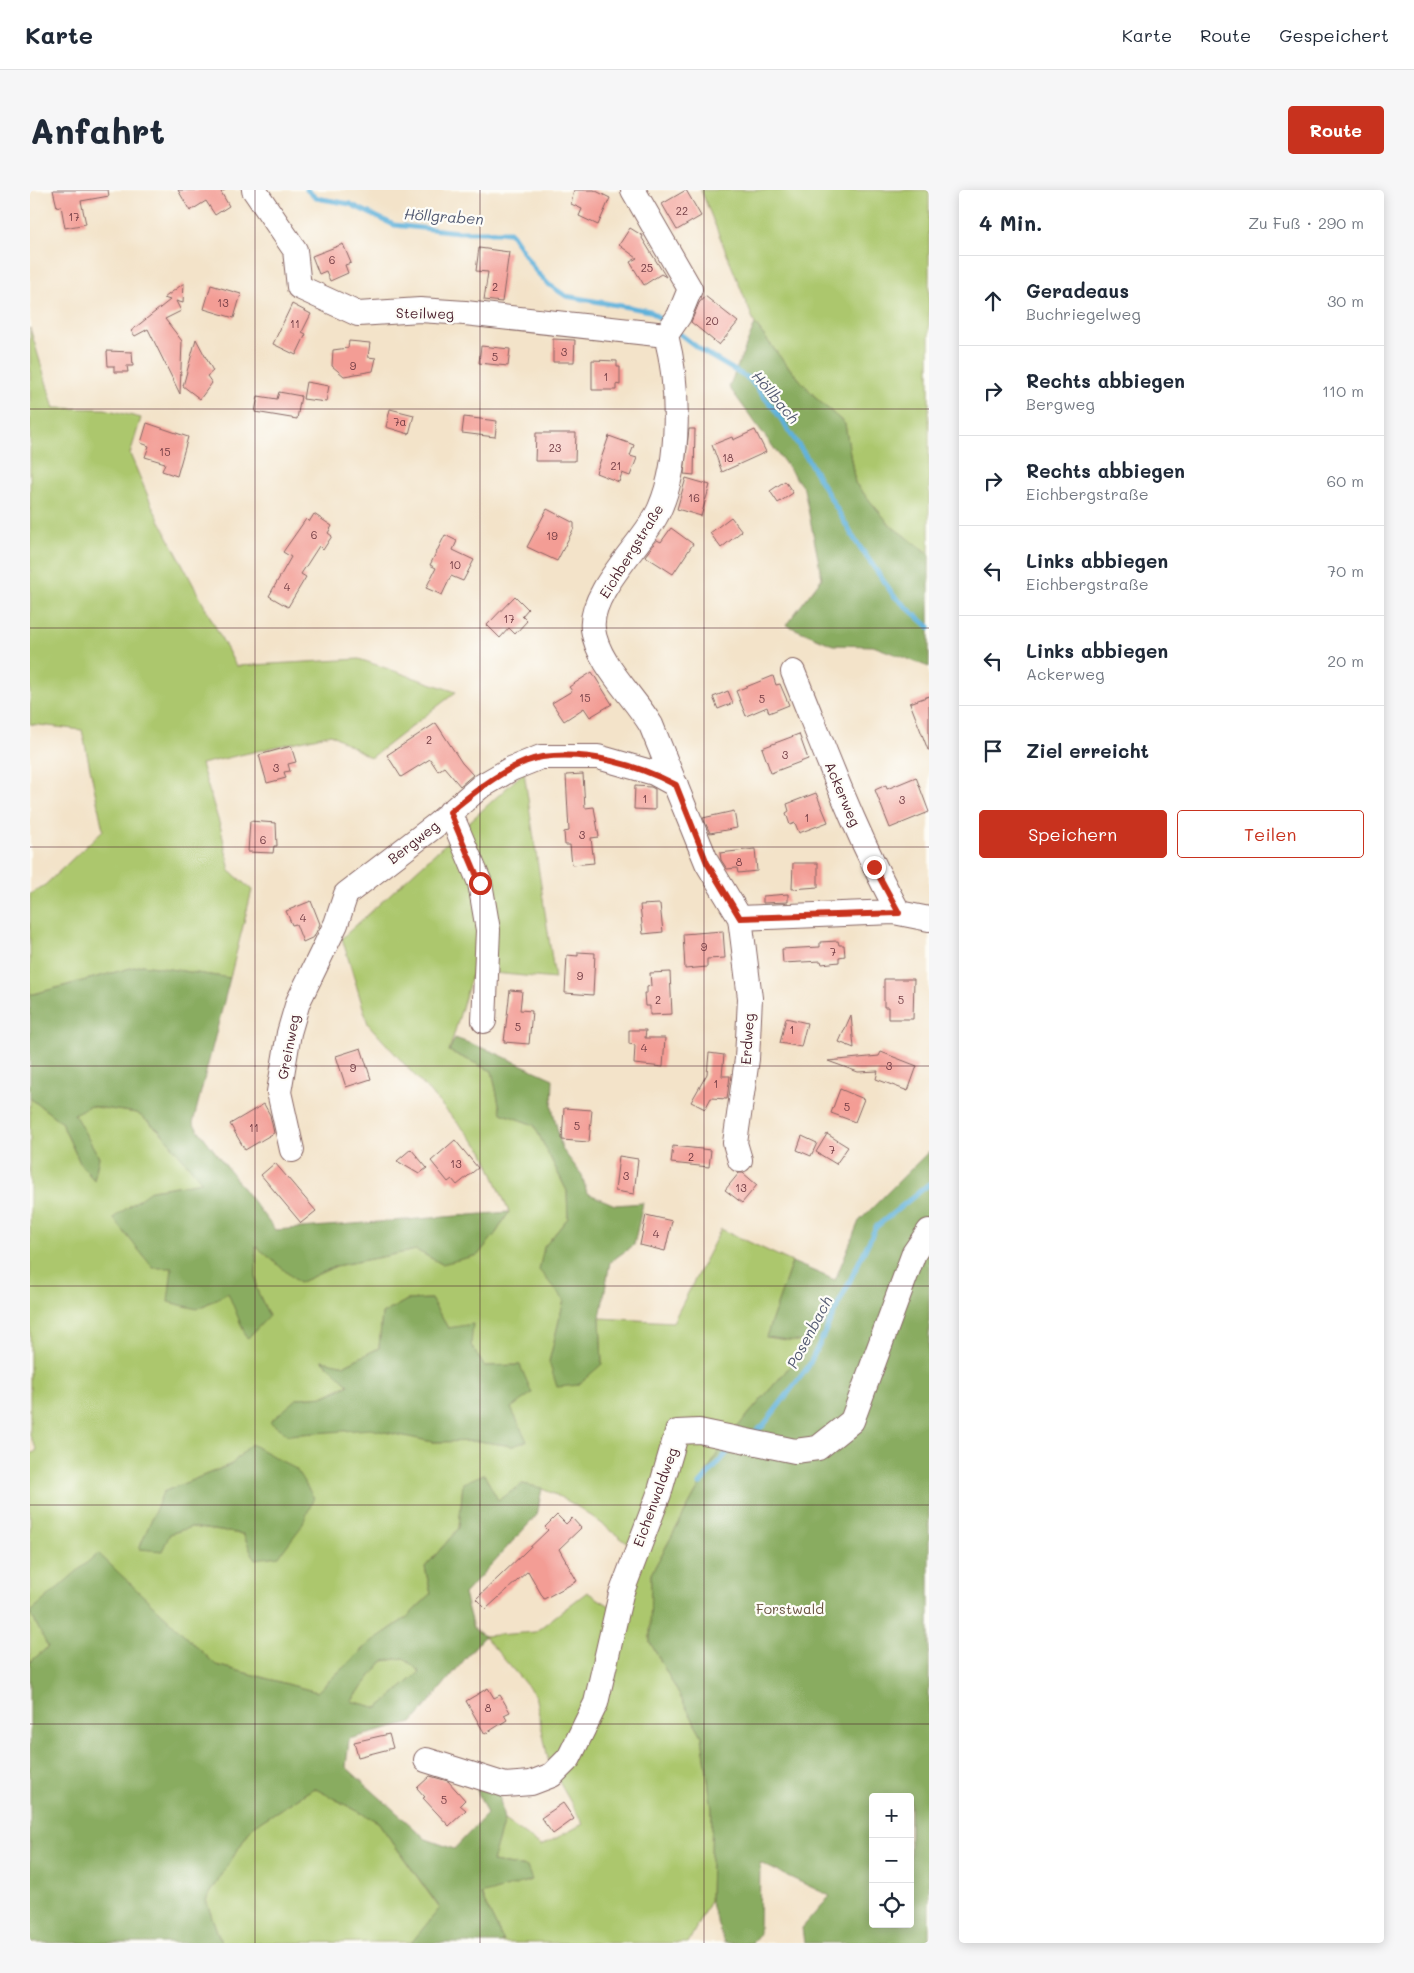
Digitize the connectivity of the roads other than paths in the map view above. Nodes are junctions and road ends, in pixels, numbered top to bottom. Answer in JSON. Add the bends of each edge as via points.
{"nodes":[{"id":1,"x":254,"y":190,"type":"edge"},
{"id":2,"x":633,"y":190,"type":"edge"},
{"id":3,"x":671,"y":327,"type":"junction"},
{"id":4,"x":794,"y":672,"type":"dead end"},
{"id":5,"x":676,"y":785,"type":"junction"},
{"id":6,"x":450,"y":812,"type":"junction"},
{"id":7,"x":346,"y":894,"type":"joint"},
{"id":8,"x":899,"y":913,"type":"junction"},
{"id":9,"x":740,"y":918,"type":"junction"},
{"id":10,"x":929,"y":919,"type":"edge"},
{"id":11,"x":484,"y":1021,"type":"dead end"},
{"id":12,"x":292,"y":1150,"type":"dead end"},
{"id":13,"x":740,"y":1160,"type":"dead end"},
{"id":14,"x":929,"y":1231,"type":"edge"},
{"id":15,"x":426,"y":1760,"type":"dead end"}],
"edges":[{"from":1,"to":3,"type":"street","name":"Steilweg","via":[[295,250],[299,287],[358,314],[420,310]]},
{"from":2,"to":3,"type":"street","via":[[690,289]]},
{"from":3,"to":5,"type":"street","name":"Eichbergstraße","via":[[676,417],[667,483],[660,508],[602,595],[592,626],[600,655],[639,704]]},
{"from":4,"to":8,"type":"street","name":"Ackerweg","via":[[874,867]]},
{"from":5,"to":6,"type":"street","name":"Bergweg","via":[[654,773],[598,757],[541,757],[480,787]]},
{"from":5,"to":9,"type":"street","name":"Eichbergstraße","via":[[707,863]]},
{"from":6,"to":7,"type":"street","name":"Bergweg"},
{"from":6,"to":11,"type":"street","via":[[480,883],[488,930]]},
{"from":7,"to":12,"type":"street","name":"Greinweg","via":[[336,924],[298,1002],[288,1033],[279,1092]]},
{"from":8,"to":9,"type":"street"},
{"from":8,"to":10,"type":"street"},
{"from":9,"to":13,"type":"street","name":"Erdweg","via":[[750,998],[747,1059],[735,1142]]},
{"from":14,"to":15,"type":"street","name":"Eichenwaldweg","via":[[914,1253],[852,1422],[818,1448],[795,1451],[699,1431],[678,1432],[659,1494],[621,1594],[596,1703],[569,1758],[552,1774],[531,1782],[505,1785]]}]}
